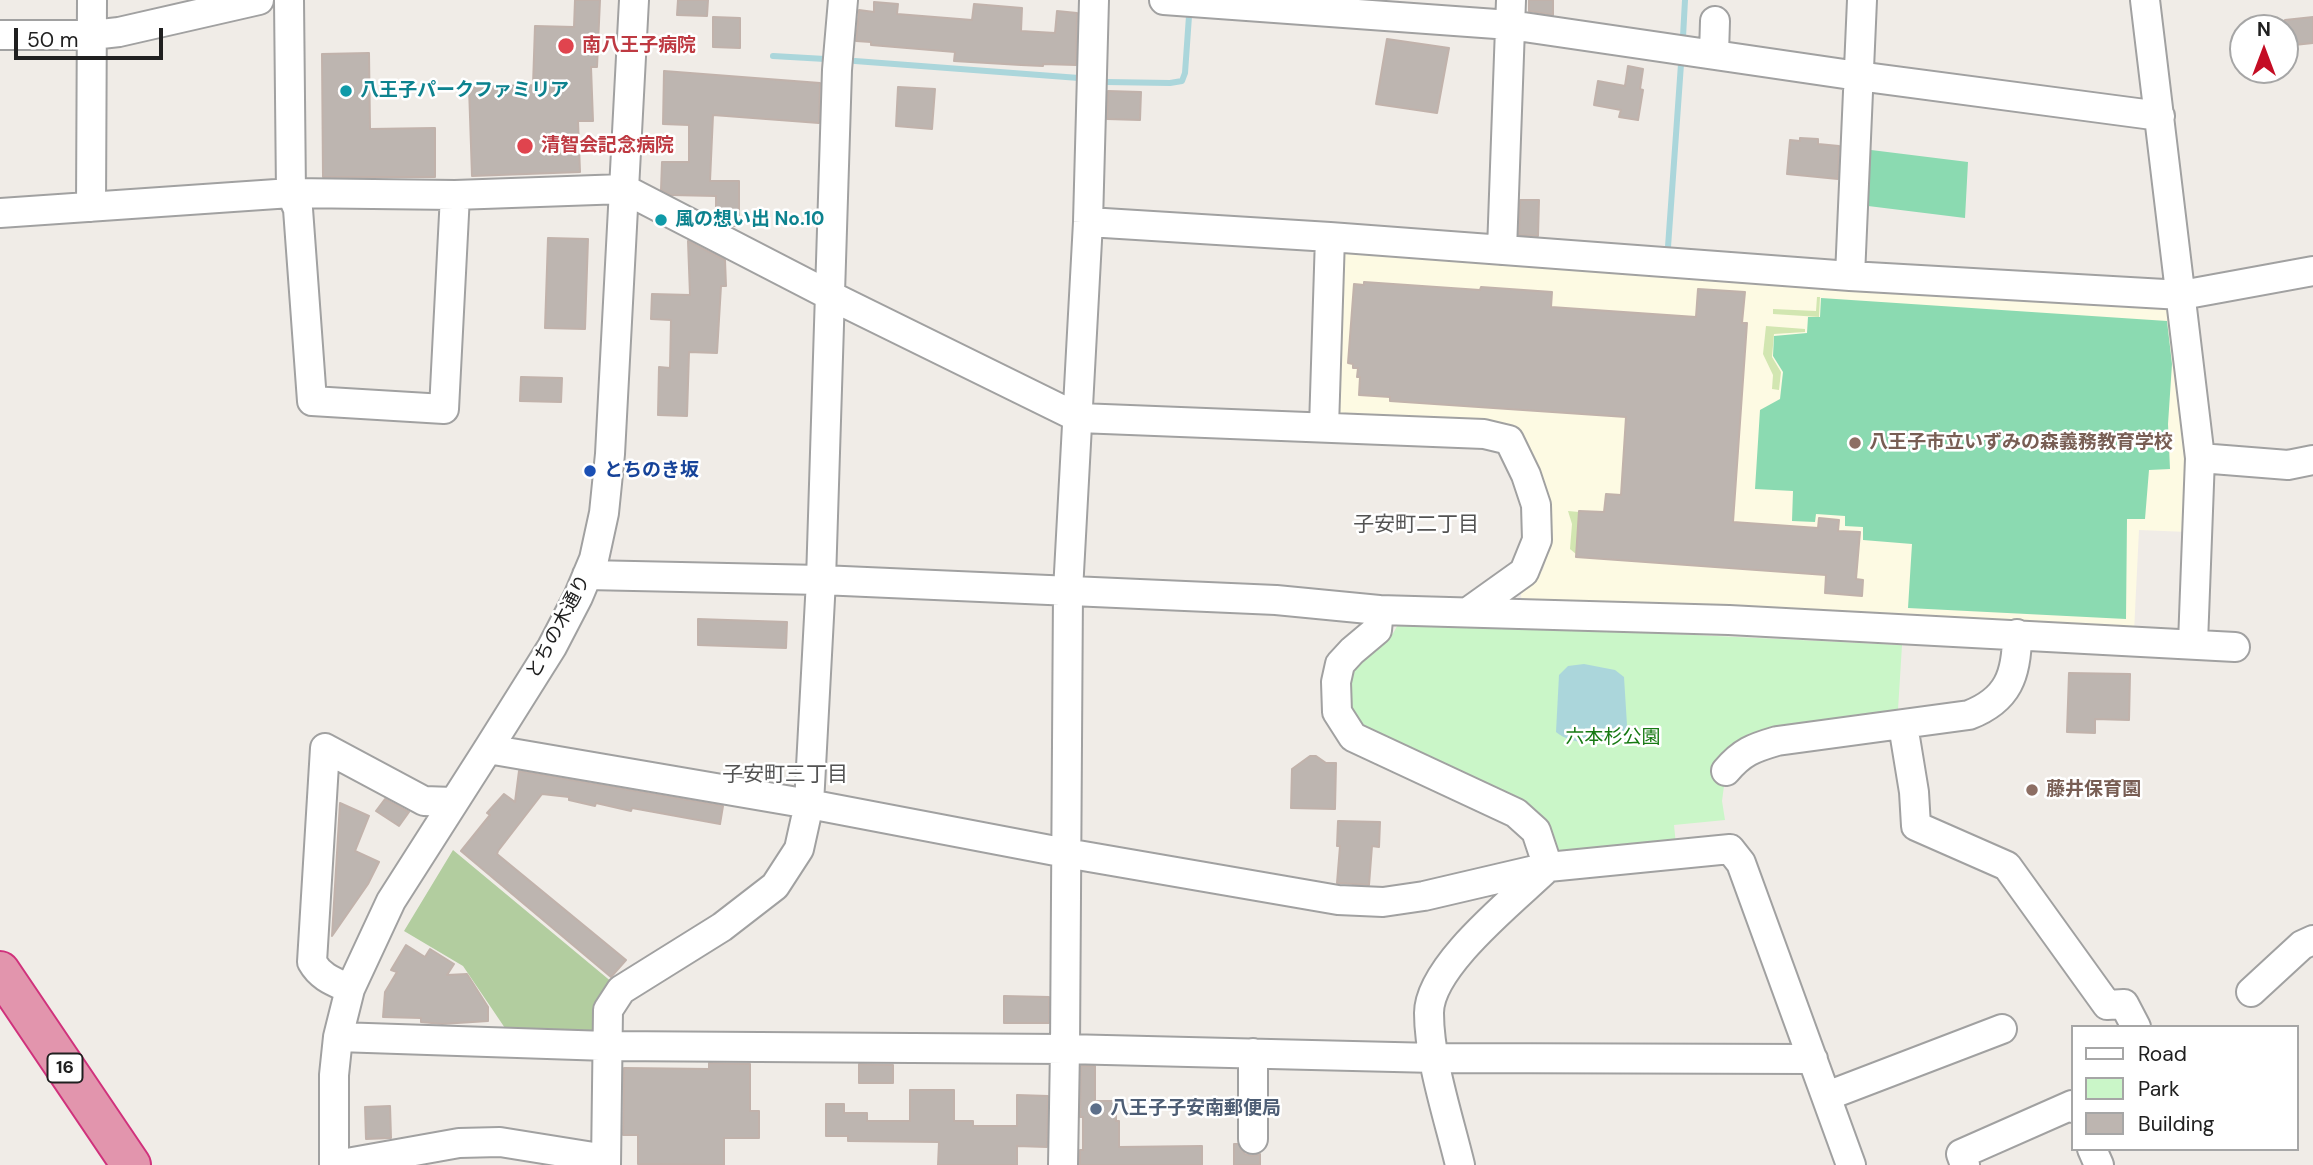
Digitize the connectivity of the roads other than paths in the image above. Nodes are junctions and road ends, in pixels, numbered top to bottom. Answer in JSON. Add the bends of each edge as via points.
{"nodes":[{"id":1,"x":92,"y":0,"type":"edge"},
{"id":2,"x":259,"y":0,"type":"edge"},
{"id":3,"x":289,"y":0,"type":"edge"},
{"id":4,"x":634,"y":0,"type":"edge"},
{"id":5,"x":843,"y":0,"type":"edge"},
{"id":6,"x":1094,"y":0,"type":"edge"},
{"id":7,"x":1164,"y":0,"type":"edge"},
{"id":8,"x":1862,"y":0,"type":"edge"},
{"id":9,"x":2145,"y":0,"type":"edge"},
{"id":10,"x":1343,"y":6,"type":"edge"},
{"id":11,"x":1510,"y":12,"type":"edge"},
{"id":12,"x":1715,"y":21,"type":"dead end"},
{"id":13,"x":0,"y":34,"type":"edge"},
{"id":14,"x":92,"y":35,"type":"junction"},
{"id":15,"x":1714,"y":54,"type":"junction"},
{"id":16,"x":1858,"y":76,"type":"junction"},
{"id":17,"x":2160,"y":116,"type":"junction"},
{"id":18,"x":624,"y":189,"type":"junction"},
{"id":19,"x":291,"y":193,"type":"junction"},
{"id":20,"x":455,"y":195,"type":"junction"},
{"id":21,"x":91,"y":207,"type":"junction"},
{"id":22,"x":0,"y":213,"type":"edge"},
{"id":23,"x":1088,"y":222,"type":"junction"},
{"id":24,"x":1330,"y":237,"type":"junction"},
{"id":25,"x":1502,"y":250,"type":"junction"},
{"id":26,"x":2313,"y":271,"type":"edge"},
{"id":27,"x":1850,"y":276,"type":"junction"},
{"id":28,"x":2182,"y":295,"type":"junction"},
{"id":29,"x":831,"y":296,"type":"junction"},
{"id":30,"x":1079,"y":418,"type":"junction"},
{"id":31,"x":1324,"y":427,"type":"junction"},
{"id":32,"x":2200,"y":458,"type":"junction"},
{"id":33,"x":2313,"y":460,"type":"edge"},
{"id":34,"x":587,"y":575,"type":"junction"},
{"id":35,"x":821,"y":580,"type":"junction"},
{"id":36,"x":1068,"y":591,"type":"junction"},
{"id":37,"x":1378,"y":610,"type":"junction"},
{"id":38,"x":1468,"y":612,"type":"junction"},
{"id":39,"x":2017,"y":634,"type":"junction"},
{"id":40,"x":2193,"y":643,"type":"junction"},
{"id":41,"x":2235,"y":647,"type":"dead end"},
{"id":42,"x":1903,"y":725,"type":"junction"},
{"id":43,"x":488,"y":749,"type":"junction"},
{"id":44,"x":1726,"y":771,"type":"dead end"},
{"id":45,"x":453,"y":803,"type":"junction"},
{"id":46,"x":809,"y":804,"type":"junction"},
{"id":47,"x":1066,"y":853,"type":"junction"},
{"id":48,"x":1548,"y":867,"type":"junction"},
{"id":49,"x":2313,"y":940,"type":"edge"},
{"id":50,"x":350,"y":989,"type":"junction"},
{"id":51,"x":4,"y":992,"type":"edge"},
{"id":52,"x":2251,"y":992,"type":"dead end"},
{"id":53,"x":2135,"y":1025,"type":"edge"},
{"id":54,"x":2002,"y":1029,"type":"dead end"},
{"id":55,"x":338,"y":1037,"type":"junction"},
{"id":56,"x":607,"y":1046,"type":"junction"},
{"id":57,"x":1065,"y":1049,"type":"junction"},
{"id":58,"x":1253,"y":1053,"type":"junction"},
{"id":59,"x":1435,"y":1058,"type":"junction"},
{"id":60,"x":1812,"y":1059,"type":"junction"},
{"id":61,"x":1827,"y":1096,"type":"junction"},
{"id":62,"x":2072,"y":1105,"type":"edge"},
{"id":63,"x":1253,"y":1139,"type":"dead end"},
{"id":64,"x":606,"y":1162,"type":"edge"},
{"id":65,"x":131,"y":1165,"type":"edge"},
{"id":66,"x":335,"y":1165,"type":"edge"},
{"id":67,"x":1063,"y":1165,"type":"edge"},
{"id":68,"x":1460,"y":1165,"type":"edge"},
{"id":69,"x":1851,"y":1165,"type":"edge"},
{"id":70,"x":1965,"y":1165,"type":"edge"}],
"edges":[{"from":1,"to":14,"type":"street"},
{"from":2,"to":14,"type":"street"},
{"from":3,"to":19,"type":"street"},
{"from":4,"to":18,"type":"street","name":"とちの木通り"},
{"from":5,"to":29,"type":"street"},
{"from":6,"to":23,"type":"street"},
{"from":7,"to":10,"type":"street"},
{"from":8,"to":16,"type":"street"},
{"from":9,"to":17,"type":"street"},
{"from":10,"to":11,"type":"street"},
{"from":11,"to":15,"type":"street"},
{"from":11,"to":25,"type":"street"},
{"from":12,"to":15,"type":"street"},
{"from":13,"to":14,"type":"street"},
{"from":14,"to":21,"type":"street"},
{"from":15,"to":16,"type":"street"},
{"from":16,"to":17,"type":"street"},
{"from":16,"to":27,"type":"street"},
{"from":17,"to":28,"type":"street"},
{"from":18,"to":20,"type":"street"},
{"from":18,"to":29,"type":"street"},
{"from":18,"to":34,"type":"street","name":"とちの木通り","via":[[609,466],[604,513]]},
{"from":19,"to":20,"type":"street"},
{"from":19,"to":20,"type":"street","via":[[298,209],[312,401],[444,409]]},
{"from":19,"to":21,"type":"street"},
{"from":21,"to":22,"type":"street"},
{"from":23,"to":24,"type":"street"},
{"from":23,"to":30,"type":"street"},
{"from":24,"to":25,"type":"street"},
{"from":24,"to":31,"type":"street"},
{"from":25,"to":27,"type":"street"},
{"from":26,"to":28,"type":"street"},
{"from":27,"to":28,"type":"street"},
{"from":28,"to":32,"type":"street"},
{"from":29,"to":30,"type":"street"},
{"from":29,"to":35,"type":"street"},
{"from":30,"to":31,"type":"street"},
{"from":30,"to":36,"type":"street"},
{"from":31,"to":38,"type":"street","via":[[1484,434],[1509,440],[1536,505],[1537,540],[1524,572]]},
{"from":32,"to":33,"type":"street","via":[[2288,465]]},
{"from":32,"to":40,"type":"street"},
{"from":34,"to":35,"type":"street"},
{"from":34,"to":43,"type":"street","name":"とちの木通り","via":[[552,647]]},
{"from":35,"to":36,"type":"street"},
{"from":35,"to":46,"type":"street"},
{"from":36,"to":37,"type":"street","via":[[1276,600]]},
{"from":36,"to":47,"type":"street"},
{"from":37,"to":38,"type":"street"},
{"from":37,"to":48,"type":"street","via":[[1377,630],[1340,664],[1336,682],[1337,712],[1353,737],[1516,813],[1536,831]]},
{"from":38,"to":39,"type":"street"},
{"from":39,"to":40,"type":"street"},
{"from":39,"to":42,"type":"street","via":[[2017,654],[1998,700],[1969,715]]},
{"from":40,"to":41,"type":"street"},
{"from":42,"to":44,"type":"street","via":[[1777,741],[1745,752]]},
{"from":42,"to":53,"type":"street","via":[[1916,826],[2007,866],[2107,1006],[2124,1004]]},
{"from":43,"to":45,"type":"street","name":"とちの木通り"},
{"from":43,"to":46,"type":"street"},
{"from":45,"to":50,"type":"street","name":"とちの木通り","via":[[391,901]]},
{"from":45,"to":50,"type":"street","via":[[425,801],[325,748],[312,962],[325,978]]},
{"from":46,"to":47,"type":"street"},
{"from":46,"to":56,"type":"street","via":[[799,849],[775,886],[722,927],[621,990],[608,1010]]},
{"from":47,"to":48,"type":"street","via":[[1338,900],[1383,902]]},
{"from":47,"to":57,"type":"street"},
{"from":48,"to":59,"type":"street","via":[[1460,950],[1439,980],[1429,1011]]},
{"from":48,"to":60,"type":"street","via":[[1729,839]]},
{"from":49,"to":52,"type":"street"},
{"from":50,"to":55,"type":"street","name":"とちの木通り"},
{"from":51,"to":65,"type":"highway","number":"16"},
{"from":54,"to":61,"type":"street"},
{"from":55,"to":56,"type":"street"},
{"from":55,"to":66,"type":"street","name":"とちの木通り"},
{"from":56,"to":57,"type":"street"},
{"from":56,"to":64,"type":"street"},
{"from":57,"to":58,"type":"street"},
{"from":57,"to":67,"type":"street"},
{"from":58,"to":59,"type":"street"},
{"from":58,"to":63,"type":"street"},
{"from":59,"to":60,"type":"street"},
{"from":59,"to":68,"type":"street"},
{"from":60,"to":61,"type":"street"},
{"from":61,"to":69,"type":"street"},
{"from":62,"to":70,"type":"street","via":[[1961,1154]]},
{"from":64,"to":66,"type":"street","via":[[486,1142]]}]}
